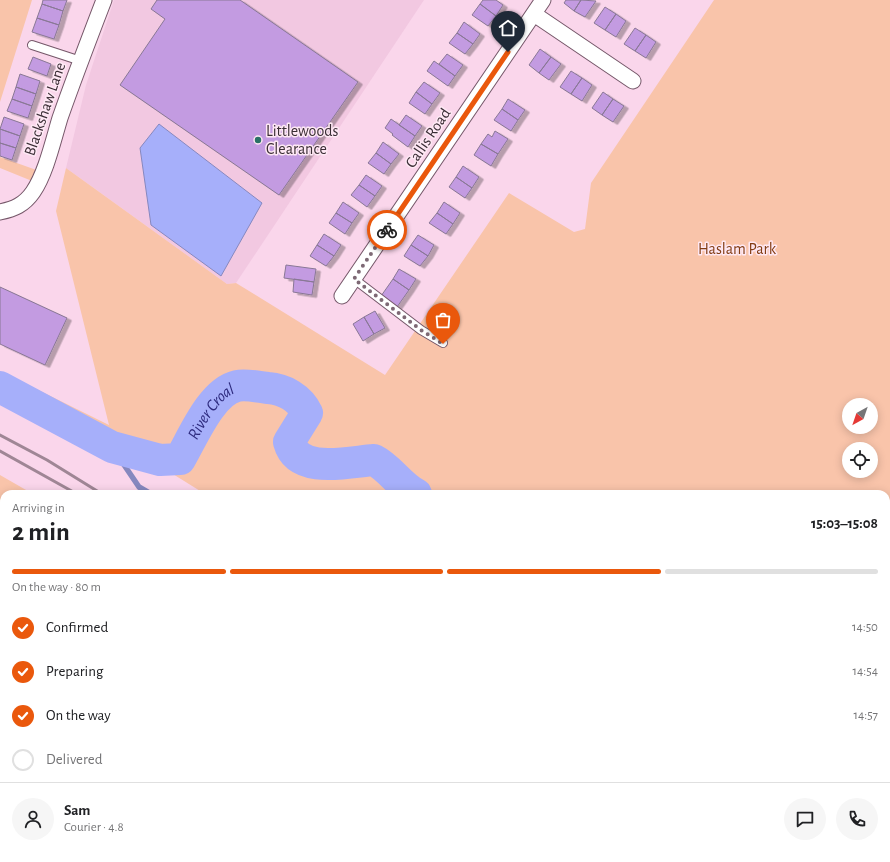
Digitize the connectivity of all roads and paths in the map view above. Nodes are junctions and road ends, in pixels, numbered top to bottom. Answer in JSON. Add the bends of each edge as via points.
{"nodes":[{"id":1,"x":104,"y":0,"type":"edge"},
{"id":2,"x":543,"y":0,"type":"edge"},
{"id":3,"x":534,"y":14,"type":"junction"},
{"id":4,"x":32,"y":45,"type":"dead end"},
{"id":5,"x":81,"y":61,"type":"junction"},
{"id":6,"x":633,"y":81,"type":"dead end"},
{"id":7,"x":0,"y":212,"type":"edge"},
{"id":8,"x":354,"y":279,"type":"junction"},
{"id":9,"x":342,"y":296,"type":"dead end"},
{"id":10,"x":443,"y":344,"type":"dead end"}],
"edges":[{"from":1,"to":5,"type":"street","name":"Blackshaw Lane"},
{"from":2,"to":3,"type":"street","name":"Callis Road"},
{"from":3,"to":6,"type":"street"},
{"from":3,"to":8,"type":"street","name":"Callis Road"},
{"from":4,"to":5,"type":"lane"},
{"from":5,"to":7,"type":"street","name":"Blackshaw Lane","via":[[41,176],[33,192],[14,210]]},
{"from":8,"to":9,"type":"street","name":"Callis Road"},
{"from":8,"to":10,"type":"lane"}]}
